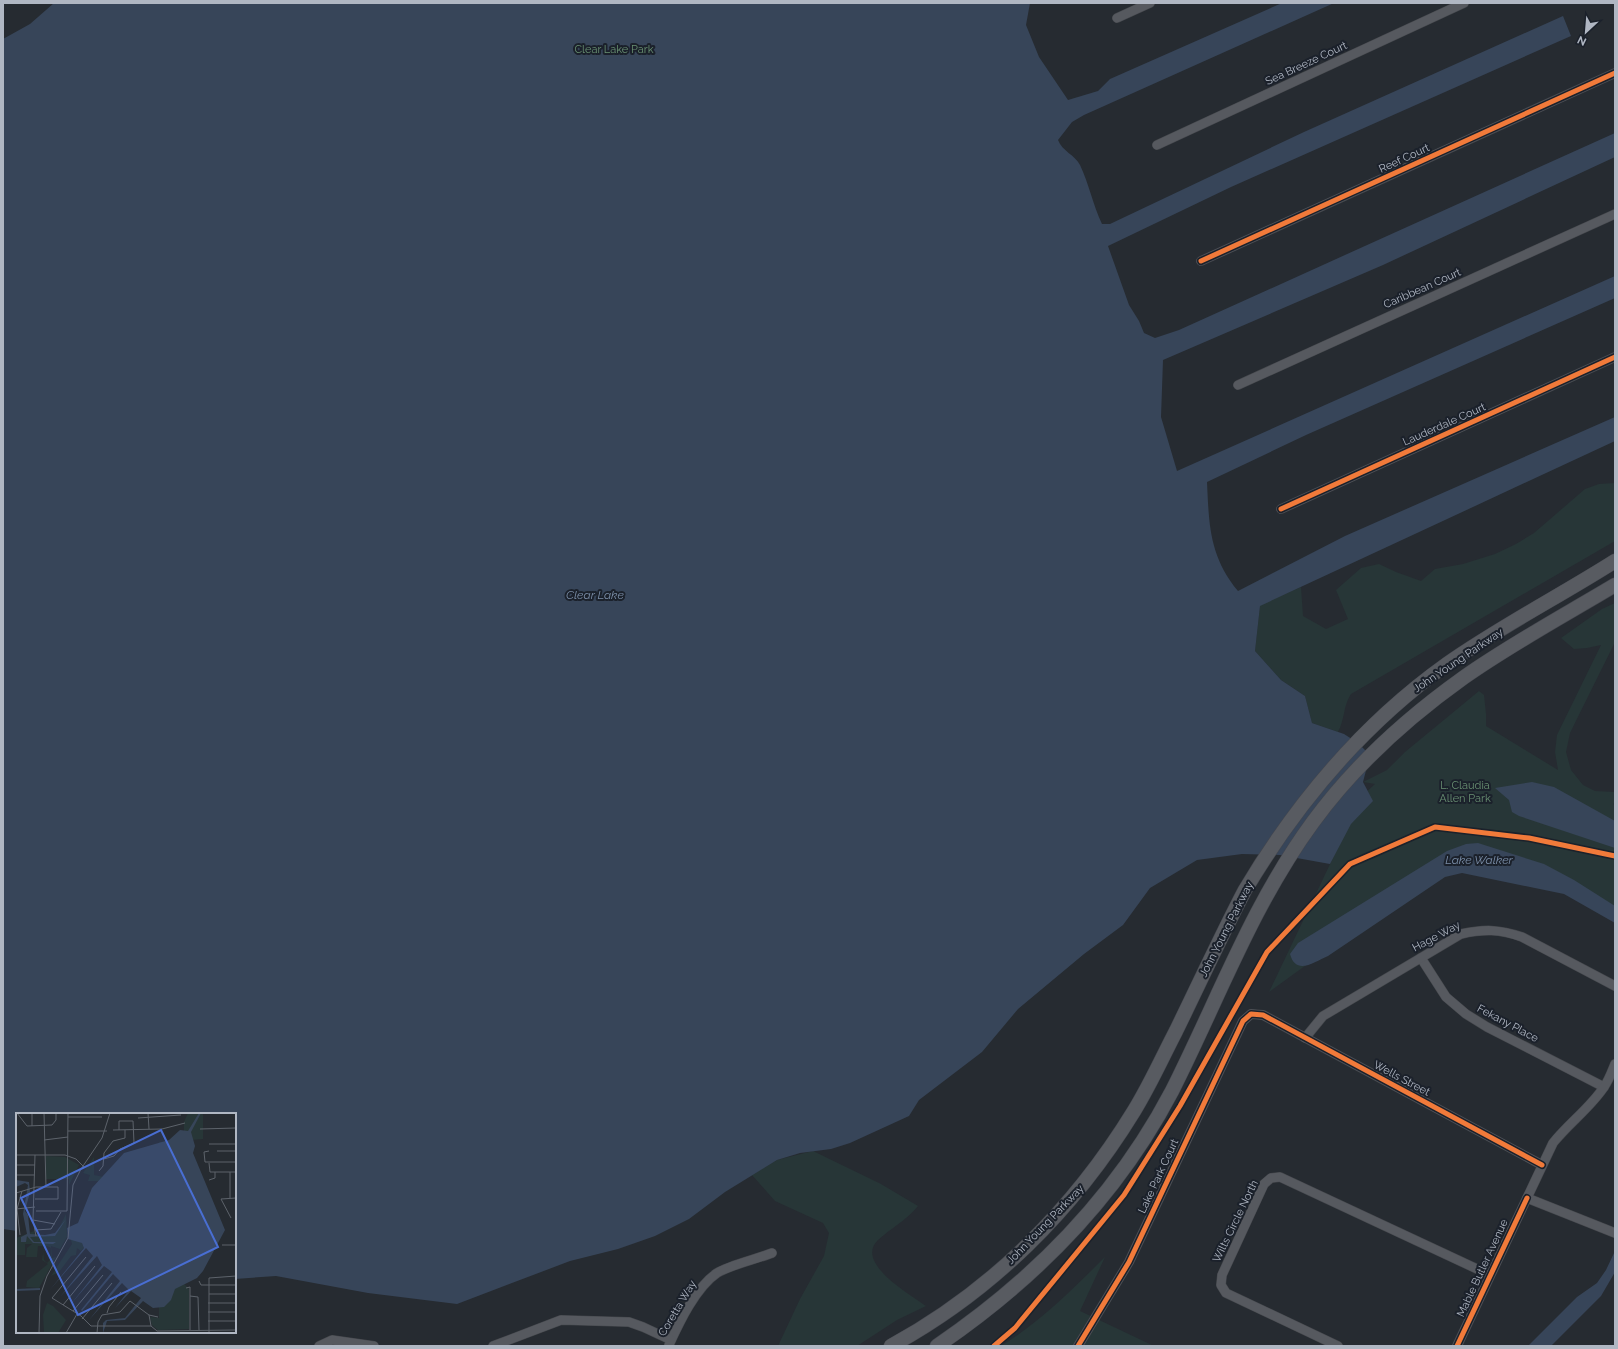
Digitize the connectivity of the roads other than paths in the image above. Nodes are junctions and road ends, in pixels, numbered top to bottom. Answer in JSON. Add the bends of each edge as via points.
{"nodes":[{"id":1,"x":1150,"y":3,"type":"edge"},
{"id":2,"x":1464,"y":3,"type":"edge"},
{"id":3,"x":1117,"y":18,"type":"dead end"},
{"id":4,"x":1615,"y":73,"type":"edge"},
{"id":5,"x":1157,"y":144,"type":"dead end"},
{"id":6,"x":1615,"y":214,"type":"edge"},
{"id":7,"x":1202,"y":262,"type":"dead end"},
{"id":8,"x":1615,"y":357,"type":"edge"},
{"id":9,"x":1238,"y":385,"type":"dead end"},
{"id":10,"x":1281,"y":509,"type":"dead end"},
{"id":11,"x":1615,"y":561,"type":"edge"},
{"id":12,"x":1615,"y":585,"type":"edge"},
{"id":13,"x":1421,"y":958,"type":"junction"},
{"id":14,"x":1615,"y":986,"type":"edge"},
{"id":15,"x":1251,"y":1014,"type":"joint"},
{"id":16,"x":1305,"y":1038,"type":"junction"},
{"id":17,"x":1615,"y":1064,"type":"edge"},
{"id":18,"x":1604,"y":1087,"type":"junction"},
{"id":19,"x":1542,"y":1165,"type":"junction"},
{"id":20,"x":1085,"y":1182,"type":"junction"},
{"id":21,"x":1527,"y":1198,"type":"junction"},
{"id":22,"x":1084,"y":1219,"type":"junction"},
{"id":23,"x":1615,"y":1233,"type":"edge"},
{"id":24,"x":772,"y":1253,"type":"dead end"},
{"id":25,"x":1490,"y":1275,"type":"junction"},
{"id":26,"x":669,"y":1343,"type":"edge"},
{"id":27,"x":319,"y":1346,"type":"edge"},
{"id":28,"x":374,"y":1346,"type":"edge"},
{"id":29,"x":493,"y":1346,"type":"edge"},
{"id":30,"x":891,"y":1346,"type":"edge"},
{"id":31,"x":937,"y":1346,"type":"edge"},
{"id":32,"x":1078,"y":1346,"type":"edge"},
{"id":33,"x":1337,"y":1346,"type":"edge"},
{"id":34,"x":1456,"y":1346,"type":"edge"}],
"edges":[{"from":1,"to":3,"type":"street"},
{"from":2,"to":5,"type":"street","name":"Sea Breeze Court"},
{"from":4,"to":7,"type":"street","name":"Reef Court"},
{"from":6,"to":9,"type":"street","name":"Caribbean Court"},
{"from":8,"to":10,"type":"street","name":"Lauderdale Court"},
{"from":11,"to":20,"type":"main road","name":"John Young Parkway","via":[[1460,655],[1419,685],[1369,728],[1330,769],[1295,812],[1245,890],[1146,1089],[1121,1132]]},
{"from":12,"to":22,"type":"main road","name":"John Young Parkway","via":[[1465,677],[1430,702],[1383,743],[1333,797],[1285,862],[1263,900],[1155,1120],[1123,1170]]},
{"from":13,"to":14,"type":"street","name":"Hage Way","via":[[1461,934],[1481,929],[1506,932],[1522,937]]},
{"from":13,"to":16,"type":"street","name":"Hage Way","via":[[1323,1016]]},
{"from":13,"to":18,"type":"street","name":"Fekany Place","via":[[1446,996],[1466,1014]]},
{"from":15,"to":16,"type":"street","name":"Wells Street","via":[[1263,1015]]},
{"from":15,"to":32,"type":"street","name":"Lake Park Court","via":[[1243,1021],[1129,1262]]},
{"from":16,"to":19,"type":"street","name":"Wells Street"},
{"from":17,"to":18,"type":"street","name":"Mable Butler Avenue"},
{"from":18,"to":19,"type":"street","name":"Mable Butler Avenue","via":[[1553,1143]]},
{"from":19,"to":21,"type":"street","name":"Mable Butler Avenue"},
{"from":20,"to":22,"type":"main road","via":[[1088,1187],[1088,1200]]},
{"from":20,"to":30,"type":"main road","name":"John Young Parkway","via":[[1038,1234],[989,1280],[936,1320]]},
{"from":21,"to":23,"type":"street"},
{"from":21,"to":25,"type":"street","name":"Mable Butler Avenue"},
{"from":22,"to":31,"type":"main road","name":"John Young Parkway","via":[[1052,1254],[1011,1291]]},
{"from":24,"to":26,"type":"street","name":"Coretta Way","via":[[718,1273],[707,1282],[699,1291]]},
{"from":25,"to":33,"type":"street","name":"Wilts Circle North","via":[[1280,1177],[1271,1178],[1264,1184],[1222,1275],[1221,1285],[1226,1293]]},
{"from":25,"to":34,"type":"street","name":"Mable Butler Avenue"},
{"from":26,"to":29,"type":"street","via":[[643,1327],[629,1322],[561,1320]]},
{"from":27,"to":28,"type":"street","via":[[332,1340]]}]}
